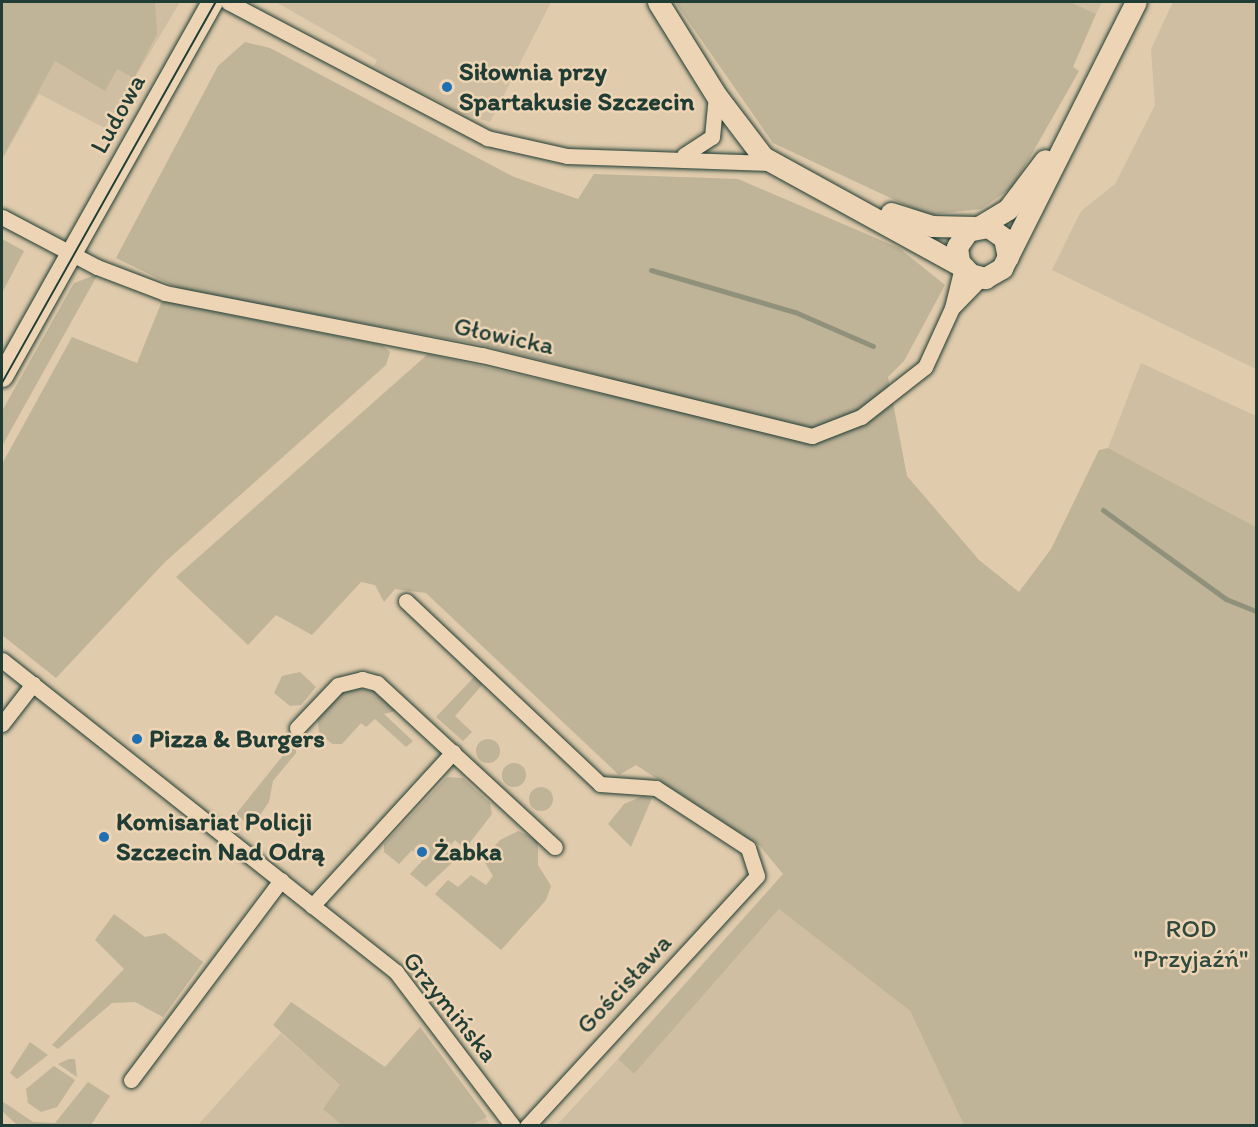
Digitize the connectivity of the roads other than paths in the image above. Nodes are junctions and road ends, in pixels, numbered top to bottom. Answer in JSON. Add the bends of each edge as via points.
{"nodes":[{"id":1,"x":212,"y":2,"type":"edge"},
{"id":2,"x":228,"y":2,"type":"edge"},
{"id":3,"x":658,"y":2,"type":"edge"},
{"id":4,"x":1136,"y":2,"type":"edge"},
{"id":5,"x":716,"y":95,"type":"junction"},
{"id":6,"x":1089,"y":98,"type":"junction"},
{"id":7,"x":672,"y":158,"type":"junction"},
{"id":8,"x":771,"y":164,"type":"junction"},
{"id":9,"x":809,"y":183,"type":"junction"},
{"id":10,"x":2,"y":217,"type":"edge"},
{"id":11,"x":978,"y":227,"type":"junction"},
{"id":12,"x":70,"y":254,"type":"junction"},
{"id":13,"x":1008,"y":257,"type":"junction"},
{"id":14,"x":962,"y":267,"type":"junction"},
{"id":15,"x":981,"y":278,"type":"junction"},
{"id":16,"x":952,"y":308,"type":"junction"},
{"id":17,"x":2,"y":376,"type":"edge"},
{"id":18,"x":406,"y":601,"type":"dead end"},
{"id":19,"x":2,"y":660,"type":"edge"},
{"id":20,"x":33,"y":684,"type":"junction"},
{"id":21,"x":2,"y":724,"type":"edge"},
{"id":22,"x":297,"y":728,"type":"dead end"},
{"id":23,"x":453,"y":752,"type":"junction"},
{"id":24,"x":555,"y":847,"type":"dead end"},
{"id":25,"x":280,"y":880,"type":"junction"},
{"id":26,"x":312,"y":906,"type":"junction"},
{"id":27,"x":131,"y":1080,"type":"dead end"},
{"id":28,"x":513,"y":1125,"type":"edge"},
{"id":29,"x":527,"y":1125,"type":"edge"}],
"edges":[{"from":1,"to":12,"type":"street","name":"Ludowa"},
{"from":2,"to":7,"type":"street","via":[[476,134],[567,156]]},
{"from":3,"to":5,"type":"street"},
{"from":4,"to":6,"type":"street"},
{"from":5,"to":7,"type":"street","via":[[717,121],[710,140]]},
{"from":5,"to":8,"type":"street"},
{"from":6,"to":11,"type":"street","via":[[1011,206]]},
{"from":6,"to":13,"type":"street"},
{"from":7,"to":8,"type":"street"},
{"from":8,"to":9,"type":"street"},
{"from":9,"to":11,"type":"street","via":[[922,224]]},
{"from":9,"to":14,"type":"street"},
{"from":10,"to":12,"type":"street","name":"Głowicka"},
{"from":11,"to":13,"type":"street","via":[[1001,235]]},
{"from":11,"to":14,"type":"street","via":[[958,243]]},
{"from":12,"to":16,"type":"street","name":"Głowicka","via":[[128,281],[209,304],[482,355],[812,436],[861,417],[912,380],[928,361]]},
{"from":12,"to":17,"type":"street","name":"Ludowa"},
{"from":13,"to":15,"type":"street","via":[[996,273]]},
{"from":14,"to":15,"type":"street"},
{"from":14,"to":16,"type":"street","name":"Głowicka"},
{"from":15,"to":16,"type":"street","name":"Głowicka"},
{"from":18,"to":29,"type":"street","name":"Gościsława","via":[[600,784],[656,788],[748,848],[757,876]]},
{"from":19,"to":20,"type":"street","name":"Grzymińska"},
{"from":20,"to":21,"type":"street"},
{"from":20,"to":25,"type":"street","name":"Grzymińska"},
{"from":22,"to":23,"type":"street","via":[[333,689],[362,679],[389,690]]},
{"from":23,"to":24,"type":"street"},
{"from":23,"to":26,"type":"street"},
{"from":25,"to":26,"type":"street","name":"Grzymińska"},
{"from":25,"to":27,"type":"street"},
{"from":26,"to":28,"type":"street","name":"Grzymińska","via":[[405,981]]}]}
